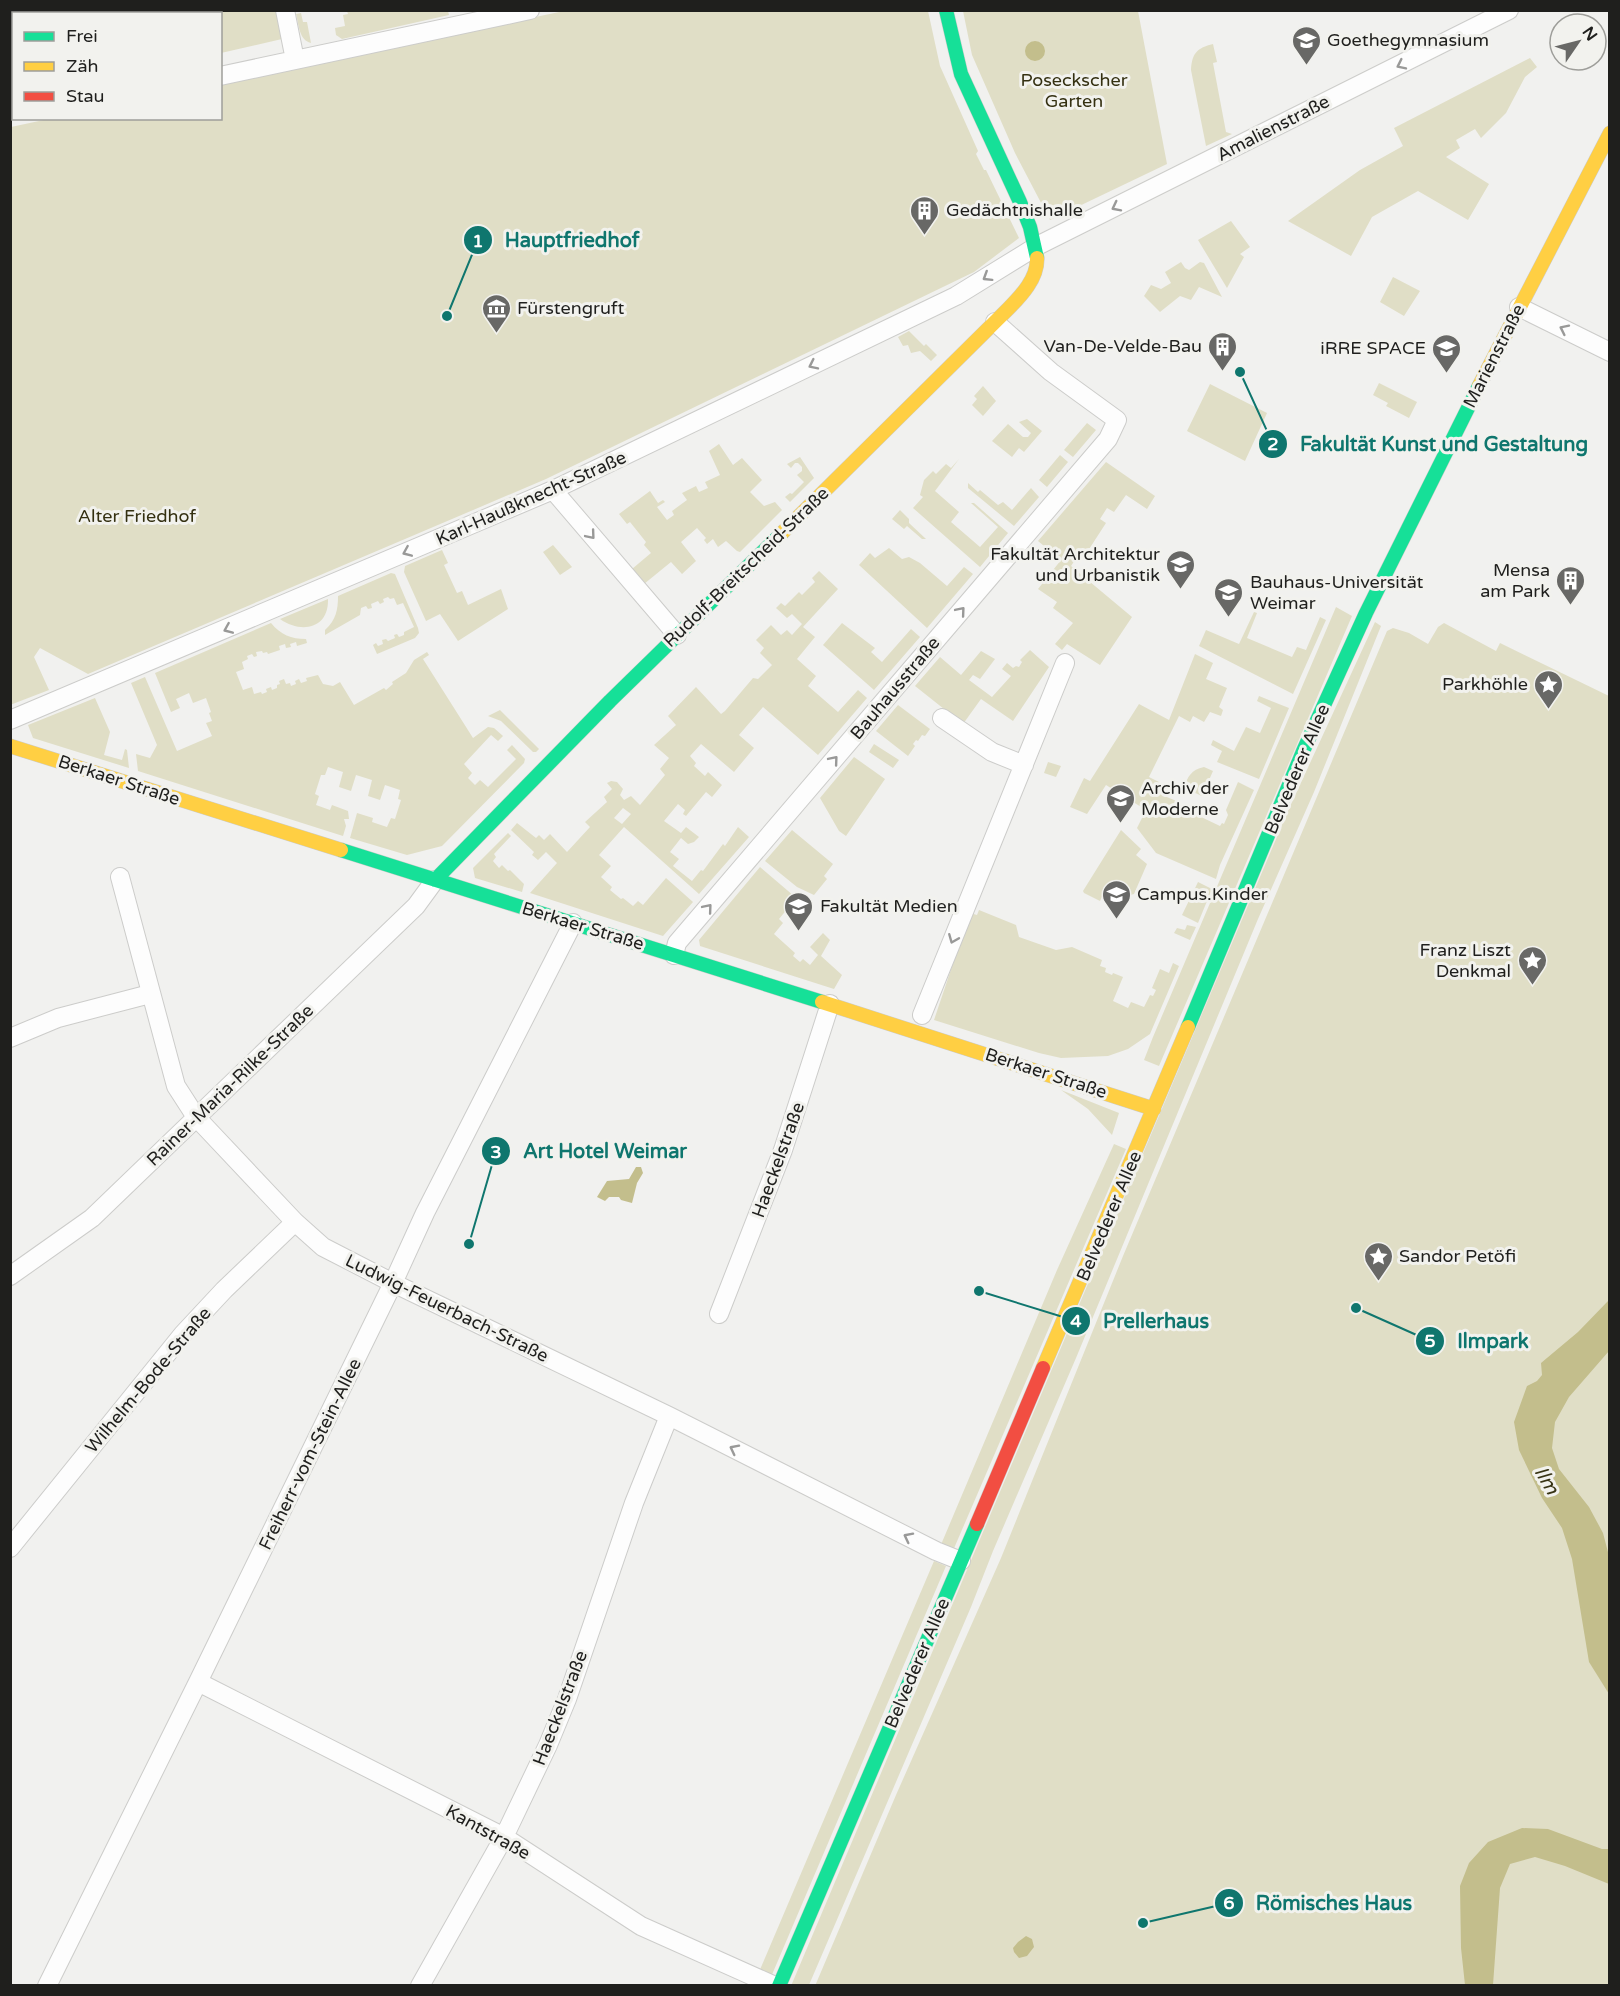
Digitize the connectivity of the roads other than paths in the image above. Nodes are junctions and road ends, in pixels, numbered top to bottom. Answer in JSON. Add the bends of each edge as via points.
{"nodes":[{"id":1,"x":285,"y":10,"type":"edge"},
{"id":2,"x":530,"y":10,"type":"edge"},
{"id":3,"x":946,"y":10,"type":"edge"},
{"id":4,"x":1509,"y":10,"type":"edge"},
{"id":5,"x":468,"y":17,"type":"edge"},
{"id":6,"x":295,"y":60,"type":"junction"},
{"id":7,"x":222,"y":76,"type":"edge"},
{"id":8,"x":1610,"y":133,"type":"edge"},
{"id":9,"x":1604,"y":158,"type":"edge"},
{"id":10,"x":1036,"y":246,"type":"junction"},
{"id":11,"x":1519,"y":307,"type":"junction"},
{"id":12,"x":995,"y":322,"type":"junction"},
{"id":13,"x":1610,"y":352,"type":"edge"},
{"id":14,"x":553,"y":490,"type":"junction"},
{"id":15,"x":1366,"y":613,"type":"joint"},
{"id":16,"x":677,"y":635,"type":"junction"},
{"id":17,"x":1065,"y":663,"type":"dead end"},
{"id":18,"x":942,"y":718,"type":"dead end"},
{"id":19,"x":10,"y":720,"type":"edge"},
{"id":20,"x":10,"y":746,"type":"edge"},
{"id":21,"x":1023,"y":765,"type":"junction"},
{"id":22,"x":120,"y":877,"type":"dead end"},
{"id":23,"x":435,"y":880,"type":"junction"},
{"id":24,"x":573,"y":923,"type":"junction"},
{"id":25,"x":674,"y":955,"type":"junction"},
{"id":26,"x":150,"y":994,"type":"junction"},
{"id":27,"x":830,"y":1004,"type":"junction"},
{"id":28,"x":922,"y":1015,"type":"dead end"},
{"id":29,"x":10,"y":1038,"type":"edge"},
{"id":30,"x":1154,"y":1109,"type":"junction"},
{"id":31,"x":196,"y":1117,"type":"junction"},
{"id":32,"x":296,"y":1222,"type":"junction"},
{"id":33,"x":10,"y":1276,"type":"edge"},
{"id":34,"x":393,"y":1283,"type":"junction"},
{"id":35,"x":719,"y":1314,"type":"dead end"},
{"id":36,"x":669,"y":1416,"type":"junction"},
{"id":37,"x":10,"y":1548,"type":"edge"},
{"id":38,"x":961,"y":1561,"type":"junction"},
{"id":39,"x":198,"y":1682,"type":"junction"},
{"id":40,"x":504,"y":1837,"type":"junction"},
{"id":41,"x":47,"y":1986,"type":"edge"},
{"id":42,"x":420,"y":1986,"type":"edge"},
{"id":43,"x":777,"y":1986,"type":"edge"}],
"edges":[{"from":1,"to":6,"type":"street"},
{"from":2,"to":5,"type":"street"},
{"from":3,"to":10,"type":"street","via":[[963,79]]},
{"from":4,"to":10,"type":"street","name":"Amalienstraße","one_way":true},
{"from":5,"to":6,"type":"street"},
{"from":6,"to":7,"type":"street"},
{"from":8,"to":9,"type":"street","name":"Marienstraße"},
{"from":9,"to":11,"type":"street","name":"Marienstraße"},
{"from":10,"to":12,"type":"street","name":"Rudolf-Breitscheid-Straße","via":[[1038,261],[1033,276]]},
{"from":10,"to":14,"type":"street","name":"Karl-Haußknecht-Straße","one_way":true,"via":[[957,296]]},
{"from":13,"to":11,"type":"street","one_way":true},
{"from":11,"to":15,"type":"street","name":"Marienstraße"},
{"from":12,"to":16,"type":"street","name":"Rudolf-Breitscheid-Straße"},
{"from":25,"to":12,"type":"street","name":"Bauhausstraße","one_way":true,"via":[[677,943],[1108,439],[1117,420],[1051,372]]},
{"from":14,"to":16,"type":"street","one_way":true},
{"from":14,"to":19,"type":"street","name":"Karl-Haußknecht-Straße","one_way":true},
{"from":15,"to":30,"type":"street","name":"Belvederer Allee","via":[[1304,749]]},
{"from":16,"to":23,"type":"street","name":"Rudolf-Breitscheid-Straße"},
{"from":17,"to":21,"type":"street"},
{"from":18,"to":21,"type":"street","via":[[992,752]]},
{"from":20,"to":23,"type":"street","name":"Berkaer Straße"},
{"from":21,"to":28,"type":"street","one_way":true},
{"from":22,"to":26,"type":"street","name":"Ludwig-Feuerbach-Straße"},
{"from":23,"to":24,"type":"street","name":"Berkaer Straße"},
{"from":23,"to":31,"type":"street","name":"Rainer-Maria-Rilke-Straße","via":[[416,906]]},
{"from":24,"to":25,"type":"street","name":"Berkaer Straße"},
{"from":24,"to":34,"type":"street","name":"Freiherr-vom-Stein-Allee"},
{"from":25,"to":27,"type":"street","name":"Berkaer Straße"},
{"from":26,"to":29,"type":"street","via":[[58,1018]]},
{"from":26,"to":31,"type":"street","name":"Ludwig-Feuerbach-Straße","via":[[176,1086]]},
{"from":27,"to":30,"type":"street","name":"Berkaer Straße"},
{"from":27,"to":35,"type":"street","name":"Haeckelstraße","via":[[783,1150]]},
{"from":30,"to":38,"type":"street","name":"Belvederer Allee"},
{"from":31,"to":32,"type":"street","name":"Ludwig-Feuerbach-Straße"},
{"from":31,"to":33,"type":"street","name":"Rainer-Maria-Rilke-Straße","via":[[92,1218]]},
{"from":32,"to":34,"type":"street","name":"Ludwig-Feuerbach-Straße","via":[[323,1247]]},
{"from":32,"to":37,"type":"street","name":"Wilhelm-Bode-Straße","via":[[183,1334]]},
{"from":34,"to":36,"type":"street","name":"Ludwig-Feuerbach-Straße"},
{"from":34,"to":39,"type":"street","name":"Freiherr-vom-Stein-Allee"},
{"from":38,"to":36,"type":"street","name":"Ludwig-Feuerbach-Straße","one_way":true},
{"from":36,"to":40,"type":"street","name":"Haeckelstraße","via":[[634,1503],[549,1745]]},
{"from":38,"to":43,"type":"street","name":"Belvederer Allee"},
{"from":39,"to":40,"type":"street","name":"Kantstraße"},
{"from":39,"to":41,"type":"street","name":"Freiherr-vom-Stein-Allee"},
{"from":40,"to":42,"type":"street","name":"Haeckelstraße"},
{"from":40,"to":43,"type":"street","name":"Kantstraße","via":[[641,1926]]}]}
